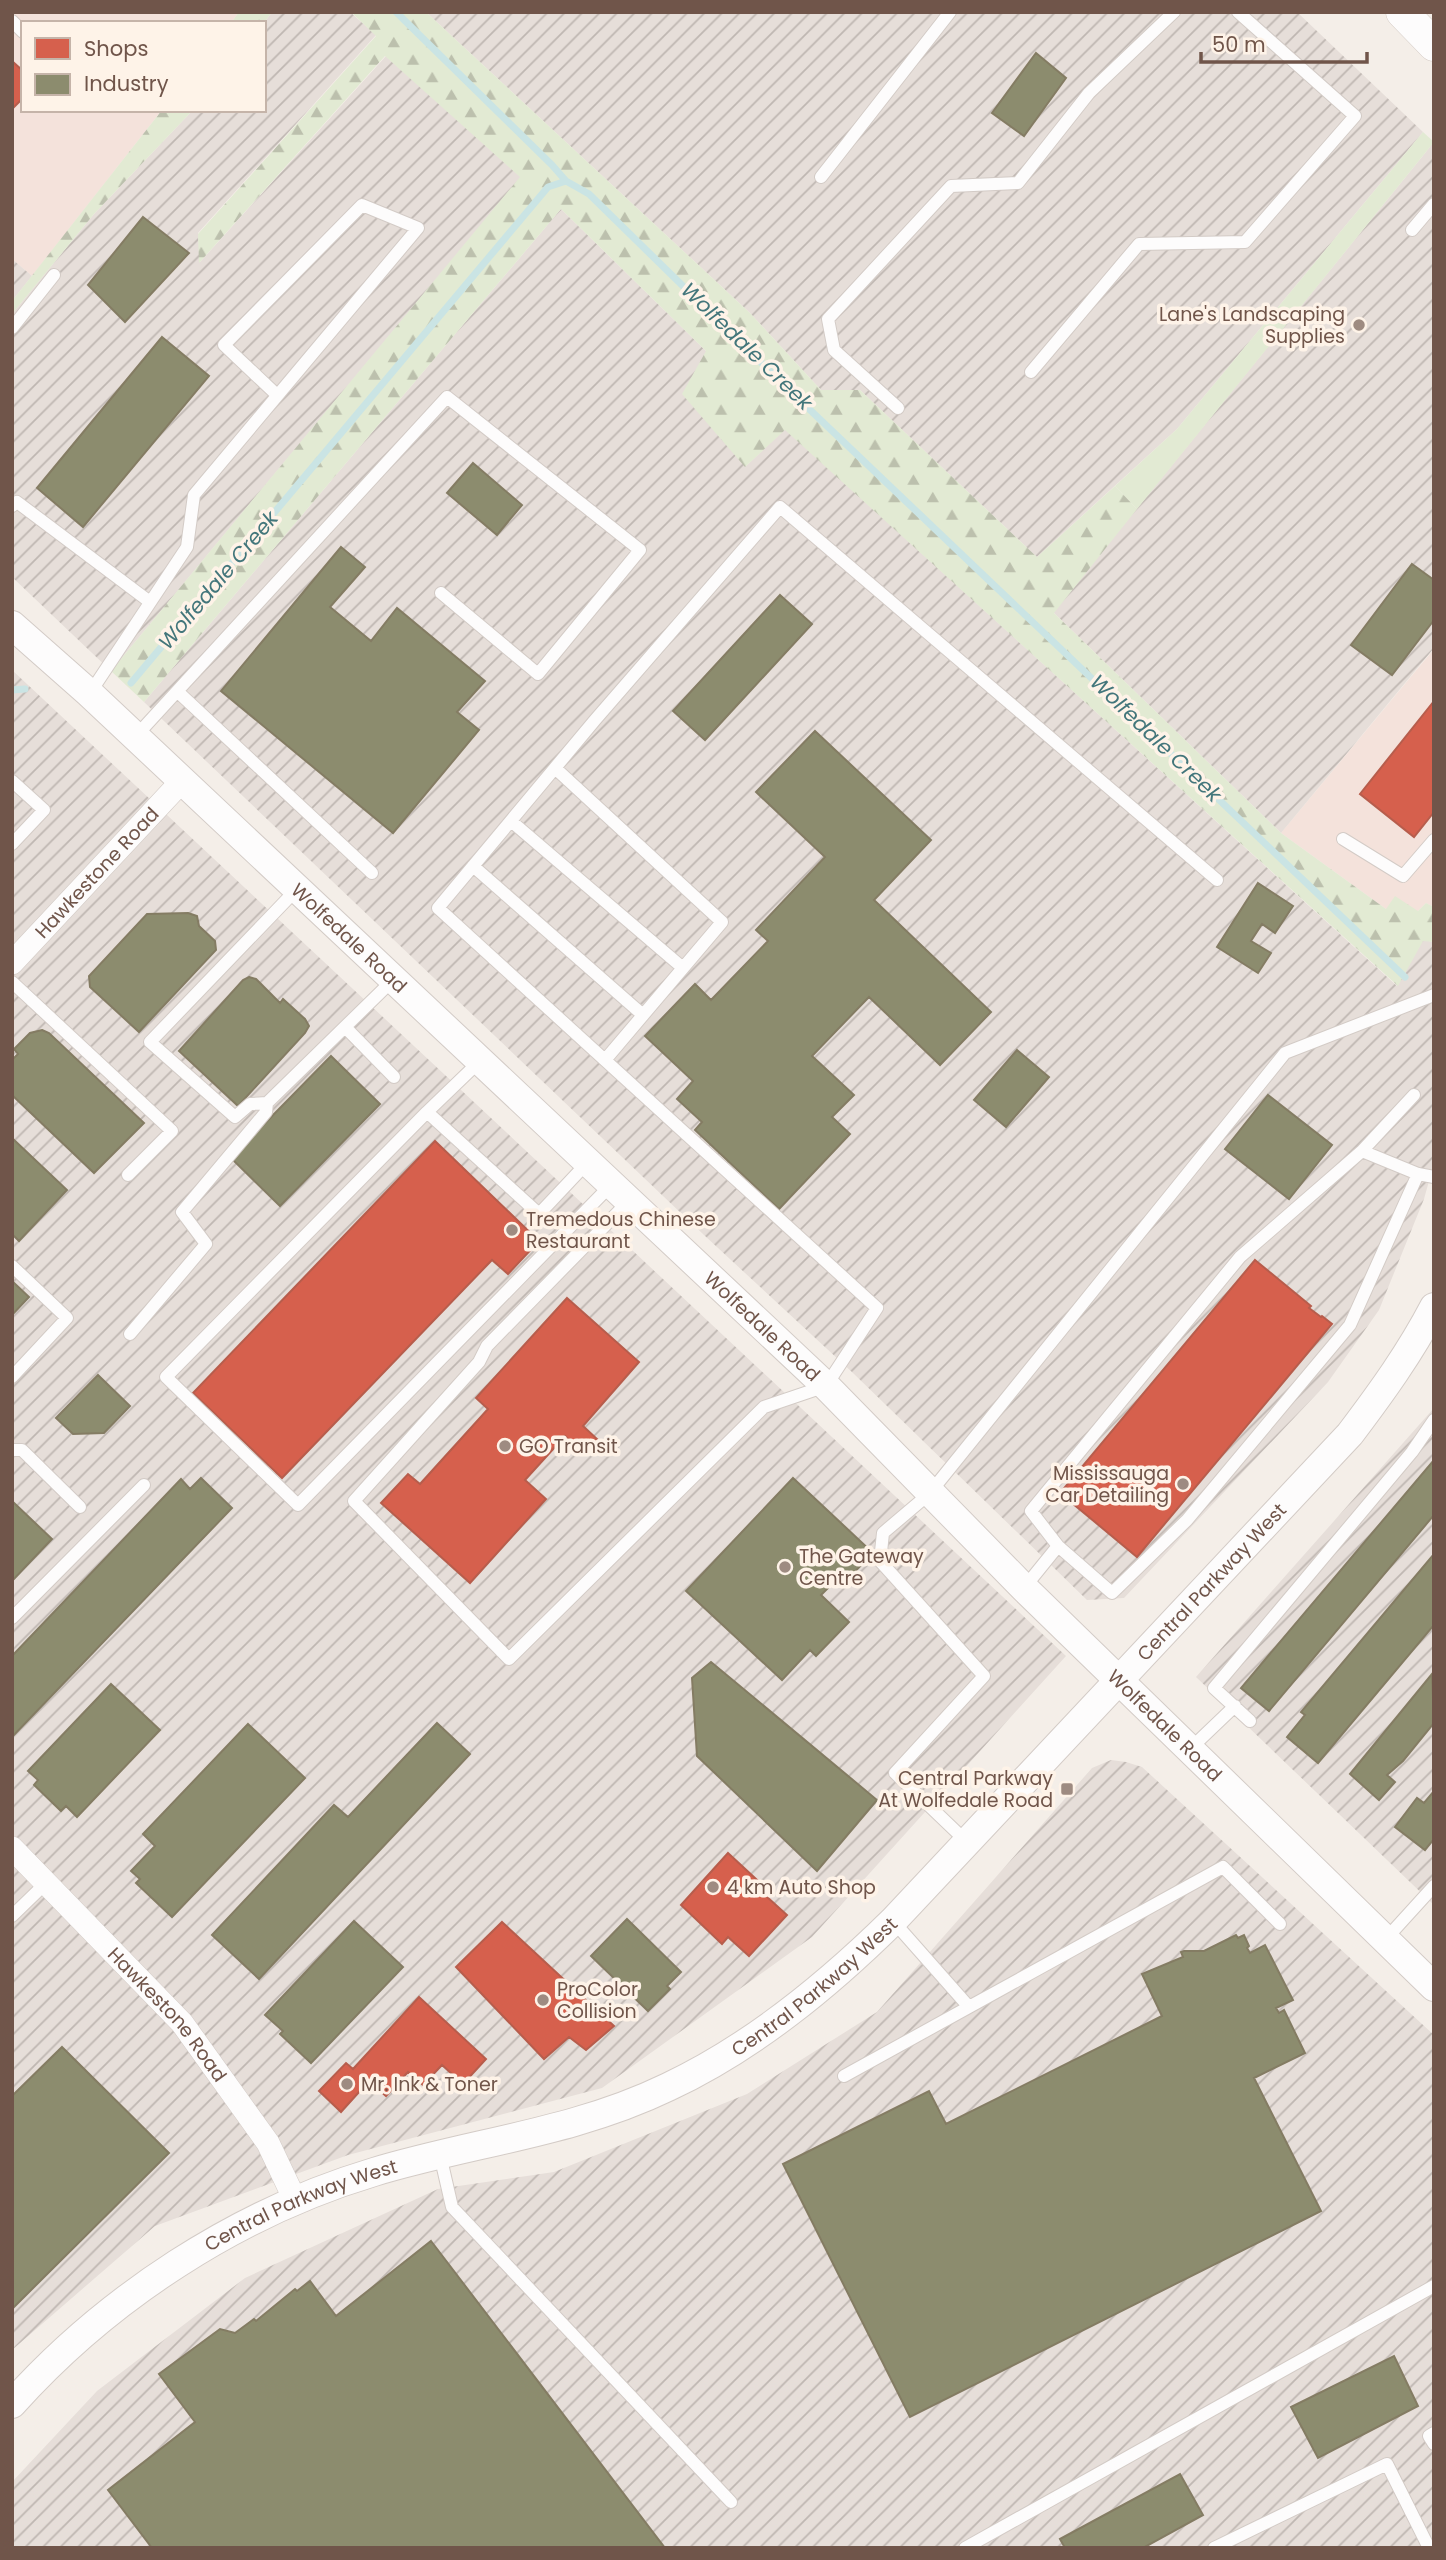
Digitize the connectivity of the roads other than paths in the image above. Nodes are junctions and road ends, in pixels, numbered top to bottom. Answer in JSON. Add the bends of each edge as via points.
{"nodes":[{"id":1,"x":950,"y":12,"type":"edge"},
{"id":2,"x":1174,"y":12,"type":"edge"},
{"id":3,"x":1238,"y":12,"type":"edge"},
{"id":4,"x":1402,"y":12,"type":"edge"},
{"id":5,"x":1434,"y":45,"type":"edge"},
{"id":6,"x":821,"y":177,"type":"dead end"},
{"id":7,"x":1434,"y":204,"type":"edge"},
{"id":8,"x":1412,"y":230,"type":"dead end"},
{"id":9,"x":54,"y":275,"type":"dead end"},
{"id":10,"x":12,"y":328,"type":"edge"},
{"id":11,"x":1031,"y":372,"type":"dead end"},
{"id":12,"x":277,"y":395,"type":"junction"},
{"id":13,"x":898,"y":408,"type":"dead end"},
{"id":14,"x":12,"y":506,"type":"edge"},
{"id":15,"x":441,"y":593,"type":"dead end"},
{"id":16,"x":150,"y":603,"type":"junction"},
{"id":17,"x":12,"y":625,"type":"edge"},
{"id":18,"x":178,"y":692,"type":"junction"},
{"id":19,"x":89,"y":693,"type":"junction"},
{"id":20,"x":135,"y":737,"type":"junction"},
{"id":21,"x":555,"y":768,"type":"junction"},
{"id":22,"x":12,"y":781,"type":"edge"},
{"id":23,"x":181,"y":781,"type":"junction"},
{"id":24,"x":511,"y":821,"type":"junction"},
{"id":25,"x":1343,"y":839,"type":"dead end"},
{"id":26,"x":1434,"y":840,"type":"edge"},
{"id":27,"x":12,"y":844,"type":"edge"},
{"id":28,"x":473,"y":866,"type":"junction"},
{"id":29,"x":372,"y":873,"type":"dead end"},
{"id":30,"x":1217,"y":880,"type":"dead end"},
{"id":31,"x":297,"y":889,"type":"junction"},
{"id":32,"x":12,"y":963,"type":"edge"},
{"id":33,"x":683,"y":968,"type":"junction"},
{"id":34,"x":393,"y":980,"type":"junction"},
{"id":35,"x":12,"y":982,"type":"edge"},
{"id":36,"x":1434,"y":995,"type":"edge"},
{"id":37,"x":643,"y":1015,"type":"junction"},
{"id":38,"x":345,"y":1027,"type":"junction"},
{"id":39,"x":605,"y":1060,"type":"junction"},
{"id":40,"x":480,"y":1061,"type":"junction"},
{"id":41,"x":394,"y":1077,"type":"dead end"},
{"id":42,"x":1414,"y":1095,"type":"dead end"},
{"id":43,"x":267,"y":1103,"type":"junction"},
{"id":44,"x":427,"y":1112,"type":"junction"},
{"id":45,"x":1362,"y":1151,"type":"junction"},
{"id":46,"x":588,"y":1163,"type":"junction"},
{"id":47,"x":1418,"y":1174,"type":"junction"},
{"id":48,"x":128,"y":1175,"type":"dead end"},
{"id":49,"x":1434,"y":1177,"type":"edge"},
{"id":50,"x":620,"y":1193,"type":"junction"},
{"id":51,"x":12,"y":1266,"type":"edge"},
{"id":52,"x":1432,"y":1317,"type":"edge"},
{"id":53,"x":130,"y":1334,"type":"dead end"},
{"id":54,"x":12,"y":1377,"type":"edge"},
{"id":55,"x":826,"y":1387,"type":"junction"},
{"id":56,"x":1434,"y":1420,"type":"edge"},
{"id":57,"x":12,"y":1450,"type":"edge"},
{"id":58,"x":144,"y":1485,"type":"dead end"},
{"id":59,"x":929,"y":1494,"type":"junction"},
{"id":60,"x":80,"y":1507,"type":"dead end"},
{"id":61,"x":1058,"y":1546,"type":"junction"},
{"id":62,"x":1024,"y":1588,"type":"junction"},
{"id":63,"x":12,"y":1618,"type":"edge"},
{"id":64,"x":1119,"y":1681,"type":"junction"},
{"id":65,"x":1235,"y":1706,"type":"junction"},
{"id":66,"x":1250,"y":1721,"type":"dead end"},
{"id":67,"x":1190,"y":1749,"type":"junction"},
{"id":68,"x":967,"y":1842,"type":"junction"},
{"id":69,"x":12,"y":1848,"type":"edge"},
{"id":70,"x":46,"y":1883,"type":"junction"},
{"id":71,"x":1434,"y":1886,"type":"edge"},
{"id":72,"x":12,"y":1916,"type":"edge"},
{"id":73,"x":893,"y":1921,"type":"junction"},
{"id":74,"x":1280,"y":1924,"type":"dead end"},
{"id":75,"x":1384,"y":1941,"type":"junction"},
{"id":76,"x":1434,"y":1987,"type":"edge"},
{"id":77,"x":969,"y":2007,"type":"junction"},
{"id":78,"x":844,"y":2076,"type":"dead end"},
{"id":79,"x":440,"y":2155,"type":"junction"},
{"id":80,"x":295,"y":2200,"type":"junction"},
{"id":81,"x":1434,"y":2286,"type":"edge"},
{"id":82,"x":12,"y":2404,"type":"edge"},
{"id":83,"x":1434,"y":2433,"type":"edge"},
{"id":84,"x":1434,"y":2444,"type":"edge"},
{"id":85,"x":731,"y":2502,"type":"dead end"},
{"id":86,"x":965,"y":2548,"type":"edge"},
{"id":87,"x":1214,"y":2548,"type":"edge"},
{"id":88,"x":1429,"y":2548,"type":"edge"}],
"edges":[{"from":1,"to":6,"type":"lane"},
{"from":2,"to":13,"type":"lane","via":[[1089,93],[1018,183],[951,186],[828,319],[834,350]]},
{"from":3,"to":11,"type":"lane","via":[[1355,116],[1245,242],[1139,244]]},
{"from":4,"to":5,"type":"main road"},
{"from":7,"to":8,"type":"lane"},
{"from":9,"to":10,"type":"lane"},
{"from":12,"to":12,"type":"lane","via":[[295,374],[418,228],[362,205],[224,345]]},
{"from":12,"to":16,"type":"lane","via":[[194,495],[187,547]]},
{"from":14,"to":16,"type":"lane","via":[[16,502]]},
{"from":15,"to":18,"type":"lane","via":[[538,674],[640,550],[447,397]]},
{"from":16,"to":19,"type":"lane"},
{"from":17,"to":19,"type":"street","name":"Wolfedale Road"},
{"from":18,"to":20,"type":"lane"},
{"from":18,"to":29,"type":"lane"},
{"from":19,"to":20,"type":"street","name":"Wolfedale Road"},
{"from":20,"to":23,"type":"street","name":"Wolfedale Road"},
{"from":21,"to":24,"type":"lane"},
{"from":21,"to":30,"type":"lane","via":[[780,507]]},
{"from":21,"to":33,"type":"lane","via":[[722,922]]},
{"from":22,"to":27,"type":"lane","via":[[44,810]]},
{"from":23,"to":31,"type":"street","name":"Wolfedale Road"},
{"from":23,"to":32,"type":"street","name":"Hawkestone Road"},
{"from":24,"to":28,"type":"lane"},
{"from":24,"to":33,"type":"lane"},
{"from":25,"to":26,"type":"lane","via":[[1403,876]]},
{"from":28,"to":37,"type":"lane"},
{"from":28,"to":39,"type":"lane","via":[[439,908]]},
{"from":31,"to":34,"type":"street","name":"Wolfedale Road"},
{"from":31,"to":43,"type":"lane","via":[[150,1042],[235,1117],[250,1104]]},
{"from":33,"to":37,"type":"lane"},
{"from":34,"to":38,"type":"lane"},
{"from":34,"to":40,"type":"street","name":"Wolfedale Road"},
{"from":35,"to":48,"type":"lane","via":[[172,1131]]},
{"from":36,"to":59,"type":"lane","via":[[1285,1053]]},
{"from":37,"to":39,"type":"lane"},
{"from":38,"to":41,"type":"lane"},
{"from":38,"to":43,"type":"lane"},
{"from":39,"to":55,"type":"lane","via":[[877,1308]]},
{"from":40,"to":44,"type":"lane"},
{"from":40,"to":46,"type":"street","name":"Wolfedale Road"},
{"from":42,"to":45,"type":"lane"},
{"from":43,"to":53,"type":"lane","via":[[266,1112],[182,1212],[206,1244]]},
{"from":44,"to":46,"type":"lane","via":[[539,1214]]},
{"from":44,"to":50,"type":"lane","via":[[166,1377],[298,1505]]},
{"from":45,"to":47,"type":"lane"},
{"from":45,"to":61,"type":"lane","via":[[1240,1258],[1031,1511]]},
{"from":46,"to":50,"type":"street","name":"Wolfedale Road"},
{"from":47,"to":49,"type":"lane"},
{"from":47,"to":61,"type":"lane","via":[[1350,1325],[1188,1520],[1112,1593]]},
{"from":50,"to":55,"type":"street","name":"Wolfedale Road"},
{"from":50,"to":55,"type":"lane","via":[[354,1501],[509,1659],[764,1407]]},
{"from":51,"to":54,"type":"lane","via":[[67,1318]]},
{"from":52,"to":64,"type":"street","name":"Central Parkway West","via":[[1350,1434]]},
{"from":55,"to":59,"type":"street","name":"Wolfedale Road"},
{"from":56,"to":65,"type":"lane","via":[[1214,1688]]},
{"from":57,"to":60,"type":"lane","via":[[22,1450]]},
{"from":58,"to":63,"type":"lane"},
{"from":59,"to":62,"type":"street","name":"Wolfedale Road"},
{"from":59,"to":68,"type":"lane","via":[[883,1533],[880,1561],[984,1676],[895,1773]]},
{"from":61,"to":62,"type":"lane"},
{"from":62,"to":64,"type":"street","name":"Wolfedale Road"},
{"from":64,"to":67,"type":"street","name":"Wolfedale Road"},
{"from":64,"to":68,"type":"street","name":"Central Parkway West"},
{"from":65,"to":66,"type":"lane"},
{"from":65,"to":67,"type":"lane"},
{"from":67,"to":75,"type":"street","name":"Wolfedale Road"},
{"from":68,"to":73,"type":"street","name":"Central Parkway West"},
{"from":69,"to":70,"type":"street","name":"Hawkestone Road"},
{"from":70,"to":72,"type":"lane"},
{"from":70,"to":80,"type":"street","name":"Hawkestone Road","via":[[182,2023],[268,2143]]},
{"from":71,"to":75,"type":"lane"},
{"from":73,"to":77,"type":"lane"},
{"from":73,"to":79,"type":"street","name":"Central Parkway West","via":[[857,1957],[763,2031],[668,2087],[601,2115]]},
{"from":74,"to":77,"type":"lane","via":[[1223,1867]]},
{"from":75,"to":76,"type":"street","name":"Wolfedale Road"},
{"from":77,"to":78,"type":"lane"},
{"from":79,"to":80,"type":"street","name":"Central Parkway West","via":[[373,2172]]},
{"from":79,"to":85,"type":"lane","via":[[452,2207]]},
{"from":80,"to":82,"type":"street","name":"Central Parkway West","via":[[213,2242],[126,2299],[40,2372]]},
{"from":81,"to":86,"type":"lane"},
{"from":83,"to":84,"type":"lane","via":[[1429,2435]]},
{"from":87,"to":88,"type":"lane","via":[[1387,2464]]}]}
